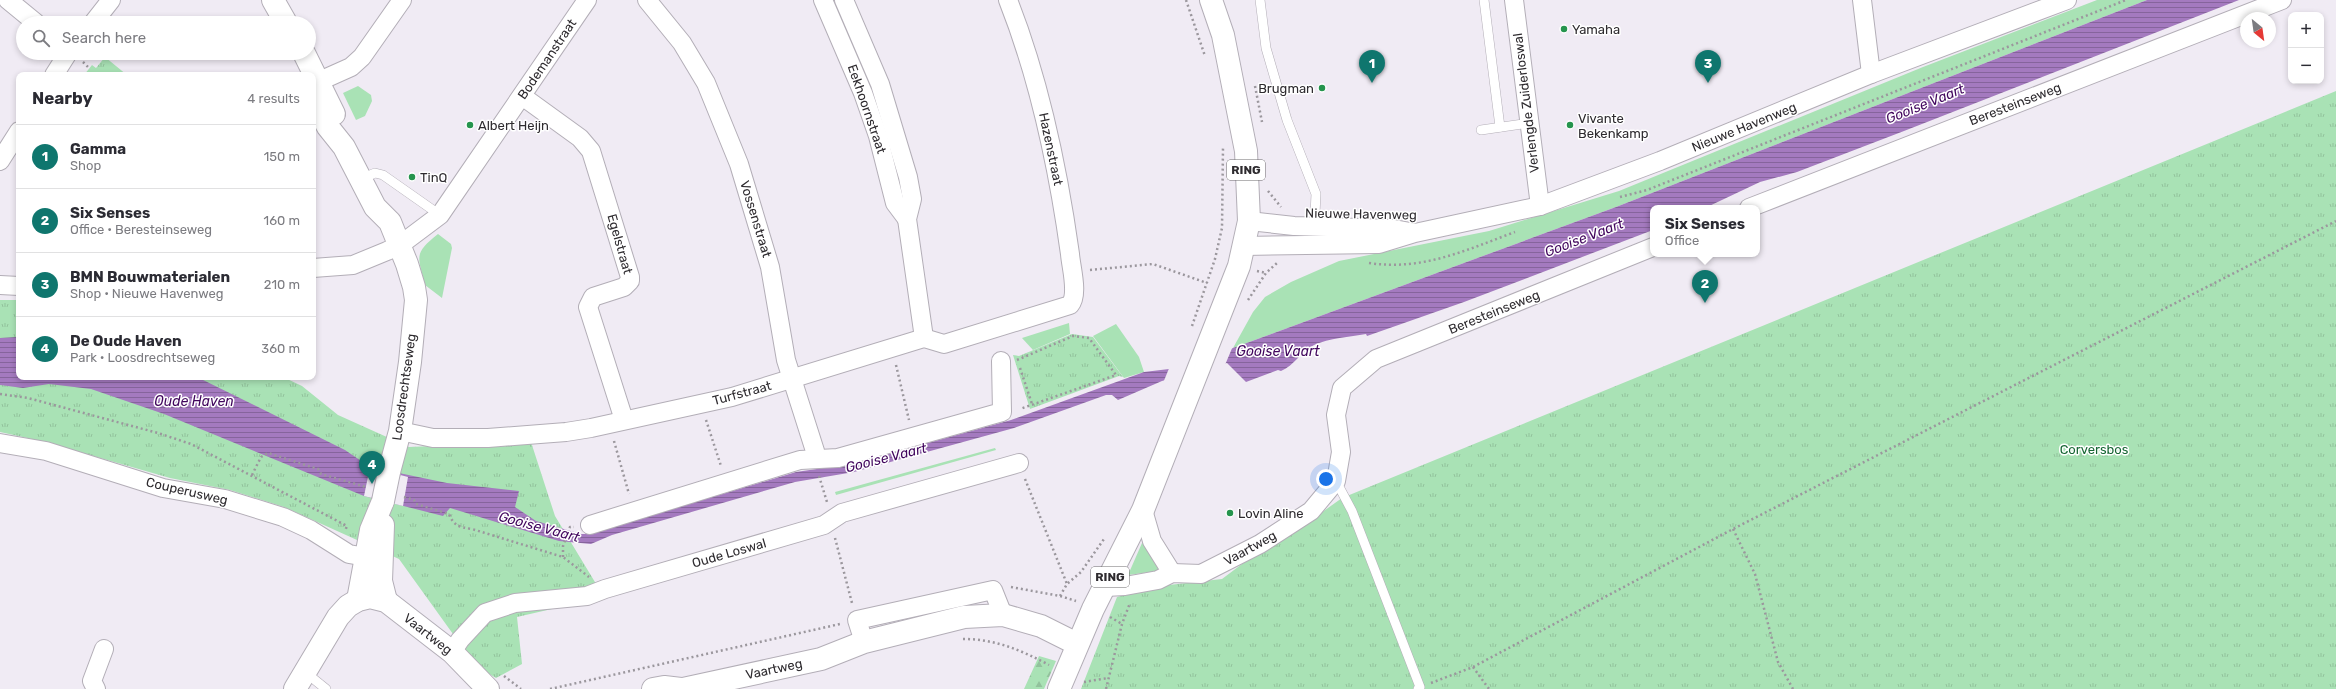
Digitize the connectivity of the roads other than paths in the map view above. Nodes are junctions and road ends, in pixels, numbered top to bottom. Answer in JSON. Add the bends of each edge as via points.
{"nodes":[{"id":1,"x":8,"y":0,"type":"edge"},
{"id":2,"x":111,"y":0,"type":"edge"},
{"id":3,"x":402,"y":0,"type":"edge"},
{"id":4,"x":587,"y":0,"type":"edge"},
{"id":5,"x":647,"y":0,"type":"edge"},
{"id":6,"x":823,"y":0,"type":"edge"},
{"id":7,"x":844,"y":0,"type":"edge"},
{"id":8,"x":1008,"y":0,"type":"edge"},
{"id":9,"x":1211,"y":0,"type":"edge"},
{"id":10,"x":1260,"y":0,"type":"edge"},
{"id":11,"x":1484,"y":0,"type":"edge"},
{"id":12,"x":1514,"y":0,"type":"edge"},
{"id":13,"x":1862,"y":0,"type":"edge"},
{"id":14,"x":2067,"y":0,"type":"edge"},
{"id":15,"x":2282,"y":0,"type":"edge"},
{"id":16,"x":27,"y":16,"type":"edge"},
{"id":17,"x":98,"y":16,"type":"edge"},
{"id":18,"x":64,"y":60,"type":"edge"},
{"id":19,"x":296,"y":60,"type":"edge"},
{"id":20,"x":306,"y":60,"type":"edge"},
{"id":21,"x":56,"y":72,"type":"edge"},
{"id":22,"x":304,"y":72,"type":"edge"},
{"id":23,"x":309,"y":72,"type":"edge"},
{"id":24,"x":1871,"y":74,"type":"junction"},
{"id":25,"x":316,"y":83,"type":"edge"},
{"id":26,"x":316,"y":96,"type":"edge"},
{"id":27,"x":522,"y":96,"type":"junction"},
{"id":28,"x":1529,"y":123,"type":"junction"},
{"id":29,"x":1500,"y":127,"type":"junction"},
{"id":30,"x":1481,"y":130,"type":"dead end"},
{"id":31,"x":16,"y":136,"type":"edge"},
{"id":32,"x":0,"y":161,"type":"edge"},
{"id":33,"x":361,"y":179,"type":"junction"},
{"id":34,"x":1756,"y":205,"type":"edge"},
{"id":35,"x":1540,"y":206,"type":"junction"},
{"id":36,"x":440,"y":215,"type":"junction"},
{"id":37,"x":907,"y":220,"type":"junction"},
{"id":38,"x":1315,"y":220,"type":"junction"},
{"id":39,"x":1249,"y":221,"type":"junction"},
{"id":40,"x":1415,"y":233,"type":"junction"},
{"id":41,"x":1244,"y":246,"type":"junction"},
{"id":42,"x":394,"y":248,"type":"junction"},
{"id":43,"x":1650,"y":248,"type":"edge"},
{"id":44,"x":316,"y":268,"type":"edge"},
{"id":45,"x":0,"y":285,"type":"edge"},
{"id":46,"x":16,"y":286,"type":"edge"},
{"id":47,"x":924,"y":338,"type":"junction"},
{"id":48,"x":1001,"y":361,"type":"dead end"},
{"id":49,"x":792,"y":379,"type":"junction"},
{"id":50,"x":1342,"y":388,"type":"joint"},
{"id":51,"x":624,"y":420,"type":"junction"},
{"id":52,"x":400,"y":431,"type":"junction"},
{"id":53,"x":0,"y":443,"type":"edge"},
{"id":54,"x":815,"y":458,"type":"junction"},
{"id":55,"x":1019,"y":463,"type":"road end"},
{"id":56,"x":1336,"y":480,"type":"junction"},
{"id":57,"x":383,"y":501,"type":"junction"},
{"id":58,"x":1143,"y":510,"type":"junction"},
{"id":59,"x":590,"y":525,"type":"dead end"},
{"id":60,"x":366,"y":557,"type":"junction"},
{"id":61,"x":1172,"y":573,"type":"junction"},
{"id":62,"x":1105,"y":587,"type":"junction"},
{"id":63,"x":358,"y":600,"type":"junction"},
{"id":64,"x":386,"y":601,"type":"junction"},
{"id":65,"x":1003,"y":614,"type":"junction"},
{"id":66,"x":864,"y":642,"type":"junction"},
{"id":67,"x":1077,"y":644,"type":"junction"},
{"id":68,"x":104,"y":649,"type":"dead end"},
{"id":69,"x":452,"y":652,"type":"junction"},
{"id":70,"x":300,"y":680,"type":"edge"},
{"id":71,"x":1419,"y":688,"type":"edge"},
{"id":72,"x":96,"y":689,"type":"edge"},
{"id":73,"x":326,"y":689,"type":"edge"},
{"id":74,"x":488,"y":689,"type":"edge"},
{"id":75,"x":653,"y":689,"type":"edge"},
{"id":76,"x":682,"y":689,"type":"edge"},
{"id":77,"x":1059,"y":689,"type":"edge"}],
"edges":[{"from":1,"to":16,"type":"street"},
{"from":2,"to":17,"type":"street"},
{"from":3,"to":25,"type":"street","via":[[362,57],[351,67]]},
{"from":4,"to":27,"type":"street","name":"Bodemanstraat"},
{"from":5,"to":49,"type":"street","name":"Vossenstraat","via":[[682,43],[706,83],[739,164],[765,247],[786,360]]},
{"from":6,"to":37,"type":"street","name":"Eekhoornstraat","via":[[863,93],[878,136],[895,203]]},
{"from":7,"to":37,"type":"street","name":"Eekhoornstraat","via":[[878,78],[899,144],[912,200]]},
{"from":8,"to":47,"type":"street","name":"Hazenstraat","via":[[1026,52],[1050,138],[1066,227],[1073,301],[1065,307],[944,344]]},
{"from":9,"to":39,"type":"street","number":"RING","via":[[1222,35],[1242,125],[1246,151]]},
{"from":10,"to":38,"type":"lane","via":[[1266,48],[1288,120],[1316,194]]},
{"from":11,"to":29,"type":"lane"},
{"from":12,"to":28,"type":"street","name":"Verlengde Zuiderloswal"},
{"from":13,"to":24,"type":"street"},
{"from":14,"to":24,"type":"street","name":"Nieuwe Havenweg"},
{"from":15,"to":34,"type":"street","name":"Beresteinseweg"},
{"from":18,"to":21,"type":"street"},
{"from":19,"to":22,"type":"street","name":"Loosdrechtseweg"},
{"from":20,"to":23,"type":"street","name":"Loosdrechtseweg"},
{"from":24,"to":35,"type":"street","name":"Nieuwe Havenweg","via":[[1660,161]]},
{"from":26,"to":33,"type":"street","name":"Loosdrechtseweg","via":[[328,127],[344,148]]},
{"from":27,"to":36,"type":"street","name":"Bodemanstraat"},
{"from":27,"to":51,"type":"street","name":"Egelstraat","via":[[580,138],[594,157],[630,281],[624,287],[593,297],[588,307]]},
{"from":28,"to":29,"type":"lane"},
{"from":28,"to":35,"type":"street","name":"Verlengde Zuiderloswal"},
{"from":29,"to":30,"type":"lane"},
{"from":31,"to":32,"type":"street"},
{"from":33,"to":36,"type":"lane","via":[[375,173],[383,175]]},
{"from":33,"to":42,"type":"street","name":"Loosdrechtseweg","via":[[375,207],[377,222]]},
{"from":35,"to":40,"type":"street","name":"Nieuwe Havenweg"},
{"from":36,"to":42,"type":"street","name":"Bodemanstraat"},
{"from":37,"to":47,"type":"street","name":"Eekhoornstraat"},
{"from":38,"to":39,"type":"street","name":"Nieuwe Havenweg","via":[[1280,225]]},
{"from":38,"to":40,"type":"street","name":"Nieuwe Havenweg"},
{"from":39,"to":41,"type":"street","number":"RING"},
{"from":40,"to":41,"type":"street","name":"Nieuwe Havenweg","via":[[1379,244]]},
{"from":41,"to":58,"type":"street","number":"RING","via":[[1239,266]]},
{"from":42,"to":44,"type":"street","name":"Bodemanstraat","via":[[353,265]]},
{"from":42,"to":52,"type":"street","name":"Loosdrechtseweg","via":[[406,306],[413,320]]},
{"from":43,"to":50,"type":"street","name":"Beresteinseweg","via":[[1376,359]]},
{"from":45,"to":46,"type":"street"},
{"from":47,"to":49,"type":"street","name":"Turfstraat"},
{"from":48,"to":54,"type":"street","via":[[1002,412],[838,458]]},
{"from":49,"to":51,"type":"street","name":"Turfstraat","via":[[732,397],[643,418]]},
{"from":49,"to":54,"type":"street","name":"Vossenstraat"},
{"from":50,"to":56,"type":"street","name":"Vaartweg","via":[[1336,415],[1341,452]]},
{"from":51,"to":52,"type":"street","name":"Turfstraat","via":[[566,432],[488,438],[433,438]]},
{"from":52,"to":57,"type":"street","name":"Loosdrechtseweg","bridge":true},
{"from":53,"to":60,"type":"street","name":"Couperusweg","via":[[46,451],[163,488],[232,501],[283,517],[311,530],[349,554]]},
{"from":54,"to":59,"type":"street","via":[[800,460]]},
{"from":55,"to":69,"type":"street","name":"Oude Loswal","via":[[842,513],[824,525],[587,596],[515,603],[485,612]]},
{"from":56,"to":61,"type":"street","name":"Vaartweg","via":[[1311,511],[1260,544],[1201,574]]},
{"from":56,"to":71,"type":"lane","via":[[1352,511]]},
{"from":57,"to":60,"type":"street","name":"Loosdrechtseweg","via":[[371,530]]},
{"from":57,"to":64,"type":"street","name":"Loosdrechtseweg","via":[[381,581]]},
{"from":58,"to":61,"type":"street","via":[[1152,541]]},
{"from":58,"to":62,"type":"street","number":"RING"},
{"from":60,"to":63,"type":"street","name":"Loosdrechtseweg"},
{"from":61,"to":62,"type":"street","name":"Vaartweg","via":[[1158,580]]},
{"from":62,"to":67,"type":"street","number":"RING"},
{"from":63,"to":64,"type":"street","name":"Vaartweg","via":[[370,597]]},
{"from":63,"to":70,"type":"street","via":[[338,617]]},
{"from":64,"to":69,"type":"street","name":"Vaartweg"},
{"from":65,"to":66,"type":"street","name":"Vaartweg","via":[[964,617]]},
{"from":65,"to":66,"type":"street","via":[[993,590],[856,620]]},
{"from":65,"to":67,"type":"street","name":"Vaartweg","via":[[1041,626]]},
{"from":66,"to":76,"type":"street","name":"Vaartweg","via":[[821,659]]},
{"from":67,"to":77,"type":"street","number":"RING"},
{"from":68,"to":72,"type":"street","via":[[92,681]]},
{"from":69,"to":74,"type":"street","name":"Vaartweg"},
{"from":70,"to":73,"type":"lane"},
{"from":75,"to":76,"type":"street","name":"Vaartweg"}]}
